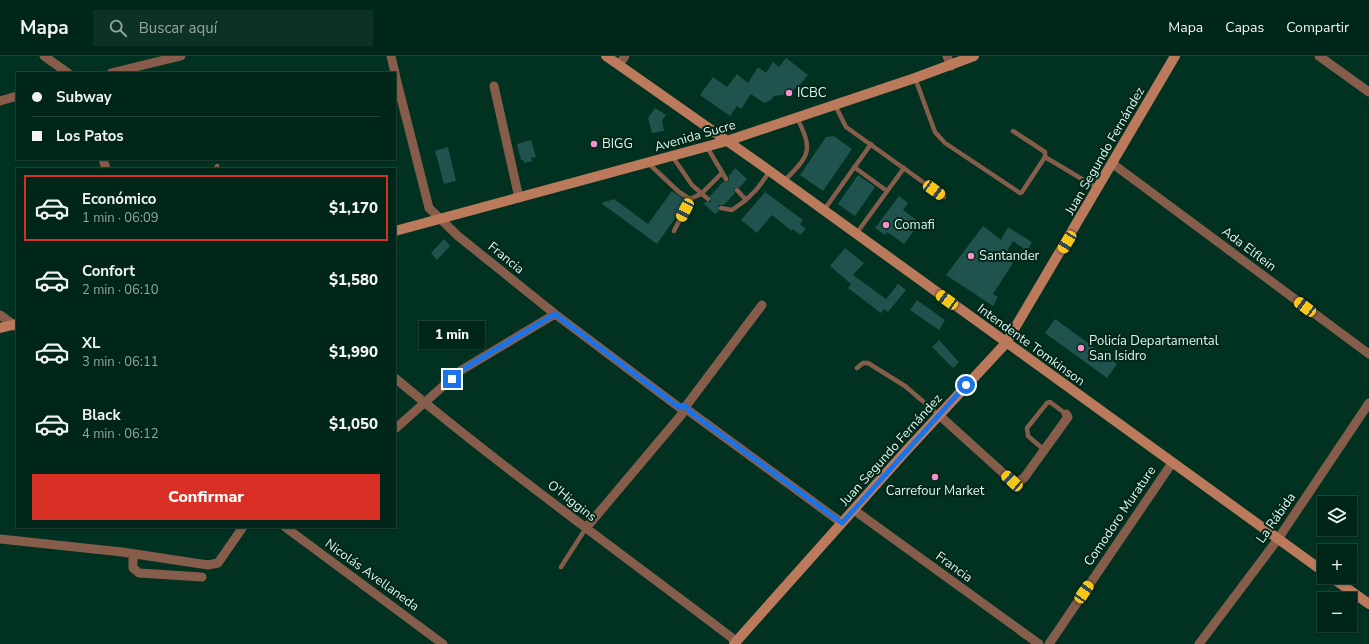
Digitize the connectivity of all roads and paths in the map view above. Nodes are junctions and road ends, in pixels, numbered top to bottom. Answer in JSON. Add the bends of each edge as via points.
{"nodes":[{"id":1,"x":44,"y":56,"type":"edge"},
{"id":2,"x":181,"y":56,"type":"edge"},
{"id":3,"x":390,"y":56,"type":"edge"},
{"id":4,"x":606,"y":56,"type":"edge"},
{"id":5,"x":625,"y":56,"type":"edge"},
{"id":6,"x":947,"y":56,"type":"edge"},
{"id":7,"x":974,"y":56,"type":"edge"},
{"id":8,"x":1175,"y":56,"type":"edge"},
{"id":9,"x":1319,"y":56,"type":"edge"},
{"id":10,"x":619,"y":65,"type":"junction"},
{"id":11,"x":951,"y":66,"type":"junction"},
{"id":12,"x":67,"y":72,"type":"edge"},
{"id":13,"x":115,"y":72,"type":"edge"},
{"id":14,"x":395,"y":72,"type":"edge"},
{"id":15,"x":396,"y":77,"type":"edge"},
{"id":16,"x":915,"y":78,"type":"junction"},
{"id":17,"x":494,"y":86,"type":"dead end"},
{"id":18,"x":1369,"y":92,"type":"edge"},
{"id":19,"x":16,"y":96,"type":"edge"},
{"id":20,"x":0,"y":101,"type":"edge"},
{"id":21,"x":835,"y":106,"type":"junction"},
{"id":22,"x":797,"y":118,"type":"junction"},
{"id":23,"x":1014,"y":131,"type":"dead end"},
{"id":24,"x":727,"y":142,"type":"junction"},
{"id":25,"x":871,"y":144,"type":"junction"},
{"id":26,"x":707,"y":147,"type":"junction"},
{"id":27,"x":672,"y":156,"type":"junction"},
{"id":28,"x":1045,"y":157,"type":"junction"},
{"id":29,"x":648,"y":163,"type":"junction"},
{"id":30,"x":1112,"y":164,"type":"junction"},
{"id":31,"x":854,"y":167,"type":"junction"},
{"id":32,"x":904,"y":168,"type":"junction"},
{"id":33,"x":770,"y":171,"type":"junction"},
{"id":34,"x":722,"y":173,"type":"junction"},
{"id":35,"x":726,"y":179,"type":"dead end"},
{"id":36,"x":784,"y":181,"type":"junction"},
{"id":37,"x":1098,"y":188,"type":"junction"},
{"id":38,"x":737,"y":190,"type":"dead end"},
{"id":39,"x":887,"y":191,"type":"junction"},
{"id":40,"x":701,"y":194,"type":"junction"},
{"id":41,"x":944,"y":197,"type":"dead end"},
{"id":42,"x":519,"y":198,"type":"junction"},
{"id":43,"x":690,"y":199,"type":"junction"},
{"id":44,"x":708,"y":199,"type":"dead end"},
{"id":45,"x":746,"y":200,"type":"junction"},
{"id":46,"x":721,"y":208,"type":"dead end"},
{"id":47,"x":824,"y":210,"type":"junction"},
{"id":48,"x":440,"y":219,"type":"junction"},
{"id":49,"x":396,"y":231,"type":"edge"},
{"id":50,"x":674,"y":231,"type":"dead end"},
{"id":51,"x":856,"y":234,"type":"junction"},
{"id":52,"x":762,"y":305,"type":"dead end"},
{"id":53,"x":555,"y":314,"type":"junction"},
{"id":54,"x":0,"y":315,"type":"edge"},
{"id":55,"x":16,"y":326,"type":"edge"},
{"id":56,"x":0,"y":328,"type":"edge"},
{"id":57,"x":1006,"y":343,"type":"junction"},
{"id":58,"x":1369,"y":354,"type":"edge"},
{"id":59,"x":857,"y":368,"type":"dead end"},
{"id":60,"x":396,"y":379,"type":"edge"},
{"id":61,"x":425,"y":403,"type":"junction"},
{"id":62,"x":1369,"y":403,"type":"edge"},
{"id":63,"x":684,"y":410,"type":"junction"},
{"id":64,"x":1066,"y":414,"type":"joint"},
{"id":65,"x":939,"y":415,"type":"junction"},
{"id":66,"x":396,"y":428,"type":"edge"},
{"id":67,"x":1044,"y":449,"type":"junction"},
{"id":68,"x":1172,"y":463,"type":"junction"},
{"id":69,"x":854,"y":510,"type":"junction"},
{"id":70,"x":842,"y":523,"type":"junction"},
{"id":71,"x":242,"y":528,"type":"edge"},
{"id":72,"x":286,"y":528,"type":"edge"},
{"id":73,"x":586,"y":528,"type":"junction"},
{"id":74,"x":0,"y":539,"type":"edge"},
{"id":75,"x":1278,"y":539,"type":"junction"},
{"id":76,"x":133,"y":554,"type":"junction"},
{"id":77,"x":561,"y":567,"type":"dead end"},
{"id":78,"x":1317,"y":567,"type":"edge"},
{"id":79,"x":202,"y":576,"type":"dead end"},
{"id":80,"x":1341,"y":584,"type":"edge"},
{"id":81,"x":1369,"y":604,"type":"edge"},
{"id":82,"x":735,"y":643,"type":"edge"},
{"id":83,"x":443,"y":644,"type":"edge"},
{"id":84,"x":1039,"y":644,"type":"edge"},
{"id":85,"x":1049,"y":644,"type":"edge"},
{"id":86,"x":1199,"y":644,"type":"edge"}],
"edges":[{"from":1,"to":12,"type":"street"},
{"from":2,"to":13,"type":"street"},
{"from":3,"to":14,"type":"street","name":"Francia"},
{"from":4,"to":10,"type":"main road","name":"Intendente Tomkinson"},
{"from":5,"to":10,"type":"street"},
{"from":6,"to":11,"type":"street"},
{"from":7,"to":11,"type":"main road","name":"Avenida Sucre"},
{"from":8,"to":30,"type":"main road","name":"Juan Segundo Fernández"},
{"from":9,"to":18,"type":"street"},
{"from":10,"to":24,"type":"main road","name":"Intendente Tomkinson"},
{"from":11,"to":16,"type":"main road","name":"Avenida Sucre"},
{"from":15,"to":48,"type":"street","name":"Francia","via":[[429,208]]},
{"from":16,"to":21,"type":"main road","name":"Avenida Sucre"},
{"from":16,"to":28,"type":"lane","via":[[935,132],[945,143],[1020,193]]},
{"from":17,"to":42,"type":"street"},
{"from":19,"to":20,"type":"street"},
{"from":21,"to":22,"type":"main road","name":"Avenida Sucre"},
{"from":21,"to":25,"type":"lane","via":[[846,127]]},
{"from":22,"to":24,"type":"main road","name":"Avenida Sucre"},
{"from":22,"to":36,"type":"lane","via":[[809,146],[806,155]]},
{"from":23,"to":28,"type":"lane","via":[[1044,152]]},
{"from":24,"to":26,"type":"main road","name":"Avenida Sucre"},
{"from":24,"to":33,"type":"main road","name":"Intendente Tomkinson"},
{"from":25,"to":31,"type":"lane"},
{"from":25,"to":32,"type":"lane"},
{"from":26,"to":27,"type":"main road","name":"Avenida Sucre"},
{"from":26,"to":34,"type":"lane"},
{"from":27,"to":29,"type":"main road","name":"Avenida Sucre"},
{"from":27,"to":40,"type":"lane"},
{"from":28,"to":37,"type":"lane"},
{"from":29,"to":42,"type":"main road","name":"Avenida Sucre"},
{"from":29,"to":43,"type":"lane"},
{"from":30,"to":37,"type":"main road","name":"Juan Segundo Fernández"},
{"from":30,"to":58,"type":"street","name":"Ada Elflein"},
{"from":31,"to":39,"type":"lane"},
{"from":31,"to":47,"type":"lane"},
{"from":32,"to":39,"type":"lane"},
{"from":32,"to":41,"type":"lane"},
{"from":33,"to":36,"type":"main road","name":"Intendente Tomkinson"},
{"from":33,"to":45,"type":"lane","via":[[757,190]]},
{"from":34,"to":35,"type":"lane"},
{"from":34,"to":40,"type":"lane"},
{"from":36,"to":47,"type":"main road","name":"Intendente Tomkinson"},
{"from":37,"to":57,"type":"main road","name":"Juan Segundo Fernández"},
{"from":38,"to":45,"type":"lane"},
{"from":39,"to":51,"type":"lane"},
{"from":40,"to":43,"type":"lane"},
{"from":40,"to":44,"type":"lane"},
{"from":42,"to":48,"type":"main road","name":"Avenida Sucre"},
{"from":43,"to":50,"type":"lane"},
{"from":45,"to":46,"type":"lane","via":[[732,210]]},
{"from":47,"to":51,"type":"main road","name":"Intendente Tomkinson"},
{"from":48,"to":49,"type":"main road","name":"Avenida Sucre"},
{"from":48,"to":53,"type":"street","name":"Francia"},
{"from":51,"to":57,"type":"main road","name":"Intendente Tomkinson"},
{"from":52,"to":63,"type":"street"},
{"from":53,"to":61,"type":"street","via":[[460,371]]},
{"from":53,"to":63,"type":"street","name":"Francia"},
{"from":54,"to":55,"type":"street"},
{"from":55,"to":56,"type":"main road"},
{"from":57,"to":65,"type":"main road","name":"Juan Segundo Fernández"},
{"from":57,"to":68,"type":"main road","name":"Intendente Tomkinson"},
{"from":59,"to":65,"type":"lane","via":[[868,362],[905,386]]},
{"from":60,"to":61,"type":"street","name":"O'Higgins"},
{"from":61,"to":66,"type":"street"},
{"from":61,"to":73,"type":"street","name":"O'Higgins"},
{"from":62,"to":75,"type":"street","name":"La Rábida"},
{"from":63,"to":70,"type":"street","name":"Francia"},
{"from":63,"to":73,"type":"street"},
{"from":64,"to":67,"type":"street","via":[[1068,417]]},
{"from":64,"to":67,"type":"lane","via":[[1050,402],[1047,403],[1027,428],[1028,436]]},
{"from":65,"to":67,"type":"street","via":[[1012,481],[1017,482],[1024,478]]},
{"from":65,"to":69,"type":"main road","name":"Juan Segundo Fernández"},
{"from":68,"to":75,"type":"main road","name":"Intendente Tomkinson"},
{"from":68,"to":85,"type":"street","name":"Comodoro Murature"},
{"from":69,"to":70,"type":"main road","name":"Juan Segundo Fernández"},
{"from":69,"to":84,"type":"street","name":"Francia"},
{"from":70,"to":82,"type":"main road","name":"Juan Segundo Fernández"},
{"from":71,"to":76,"type":"street","via":[[218,563],[213,565]]},
{"from":72,"to":83,"type":"street","name":"Nicolás Avellaneda"},
{"from":73,"to":77,"type":"lane"},
{"from":73,"to":82,"type":"street","name":"O'Higgins"},
{"from":74,"to":76,"type":"street"},
{"from":75,"to":78,"type":"main road","name":"Intendente Tomkinson"},
{"from":75,"to":86,"type":"street","name":"La Rábida"},
{"from":76,"to":79,"type":"street","via":[[133,568],[139,573]]},
{"from":80,"to":81,"type":"main road"}]}
